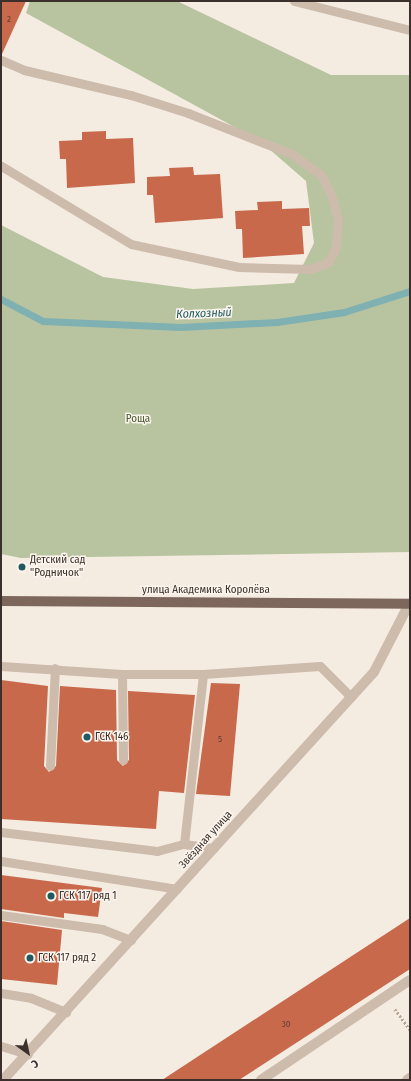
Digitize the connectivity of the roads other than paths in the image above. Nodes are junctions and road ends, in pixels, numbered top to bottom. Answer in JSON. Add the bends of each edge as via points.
{"nodes":[{"id":1,"x":294,"y":1,"type":"edge"},
{"id":2,"x":410,"y":30,"type":"edge"},
{"id":3,"x":1,"y":60,"type":"edge"},
{"id":4,"x":1,"y":166,"type":"edge"},
{"id":5,"x":1,"y":601,"type":"edge"},
{"id":6,"x":410,"y":604,"type":"edge"},
{"id":7,"x":1,"y":666,"type":"edge"},
{"id":8,"x":55,"y":668,"type":"junction"},
{"id":9,"x":122,"y":674,"type":"junction"},
{"id":10,"x":203,"y":674,"type":"junction"},
{"id":11,"x":351,"y":697,"type":"junction"},
{"id":12,"x":123,"y":760,"type":"dead end"},
{"id":13,"x":50,"y":766,"type":"dead end"},
{"id":14,"x":1,"y":832,"type":"edge"},
{"id":15,"x":184,"y":844,"type":"junction"},
{"id":16,"x":214,"y":848,"type":"junction"},
{"id":17,"x":1,"y":861,"type":"edge"},
{"id":18,"x":177,"y":889,"type":"junction"},
{"id":19,"x":1,"y":915,"type":"edge"},
{"id":20,"x":131,"y":940,"type":"junction"},
{"id":21,"x":410,"y":980,"type":"edge"},
{"id":22,"x":1,"y":993,"type":"edge"},
{"id":23,"x":66,"y":1012,"type":"junction"},
{"id":24,"x":1,"y":1046,"type":"edge"},
{"id":25,"x":28,"y":1054,"type":"junction"},
{"id":26,"x":410,"y":1078,"type":"edge"},
{"id":27,"x":3,"y":1080,"type":"edge"},
{"id":28,"x":260,"y":1080,"type":"edge"},
{"id":29,"x":407,"y":1080,"type":"edge"}],
"edges":[{"from":1,"to":2,"type":"lane"},
{"from":3,"to":4,"type":"lane","via":[[24,70],[131,95],[188,113],[292,154],[321,175],[332,197],[338,221],[336,246],[329,262],[311,269],[239,267],[131,244]]},
{"from":5,"to":6,"type":"main road","name":"улица Академика Королёва"},
{"from":6,"to":11,"type":"street","name":"Звёздная улица","via":[[374,672]]},
{"from":7,"to":8,"type":"lane"},
{"from":8,"to":9,"type":"lane"},
{"from":8,"to":13,"type":"lane"},
{"from":9,"to":10,"type":"lane"},
{"from":9,"to":12,"type":"lane"},
{"from":10,"to":11,"type":"lane","via":[[320,666]]},
{"from":10,"to":15,"type":"lane"},
{"from":11,"to":16,"type":"street","name":"Звёздная улица"},
{"from":14,"to":15,"type":"lane","via":[[157,851]]},
{"from":15,"to":16,"type":"lane"},
{"from":16,"to":18,"type":"street","name":"Звёздная улица"},
{"from":17,"to":18,"type":"lane"},
{"from":18,"to":20,"type":"street","name":"Звёздная улица"},
{"from":19,"to":20,"type":"lane","via":[[102,929]]},
{"from":20,"to":23,"type":"street","name":"Звёздная улица"},
{"from":21,"to":28,"type":"street"},
{"from":22,"to":23,"type":"lane","via":[[31,998]]},
{"from":23,"to":25,"type":"street","name":"Звёздная улица"},
{"from":24,"to":25,"type":"lane"},
{"from":25,"to":27,"type":"street","name":"Звёздная улица"},
{"from":26,"to":29,"type":"street"}]}
